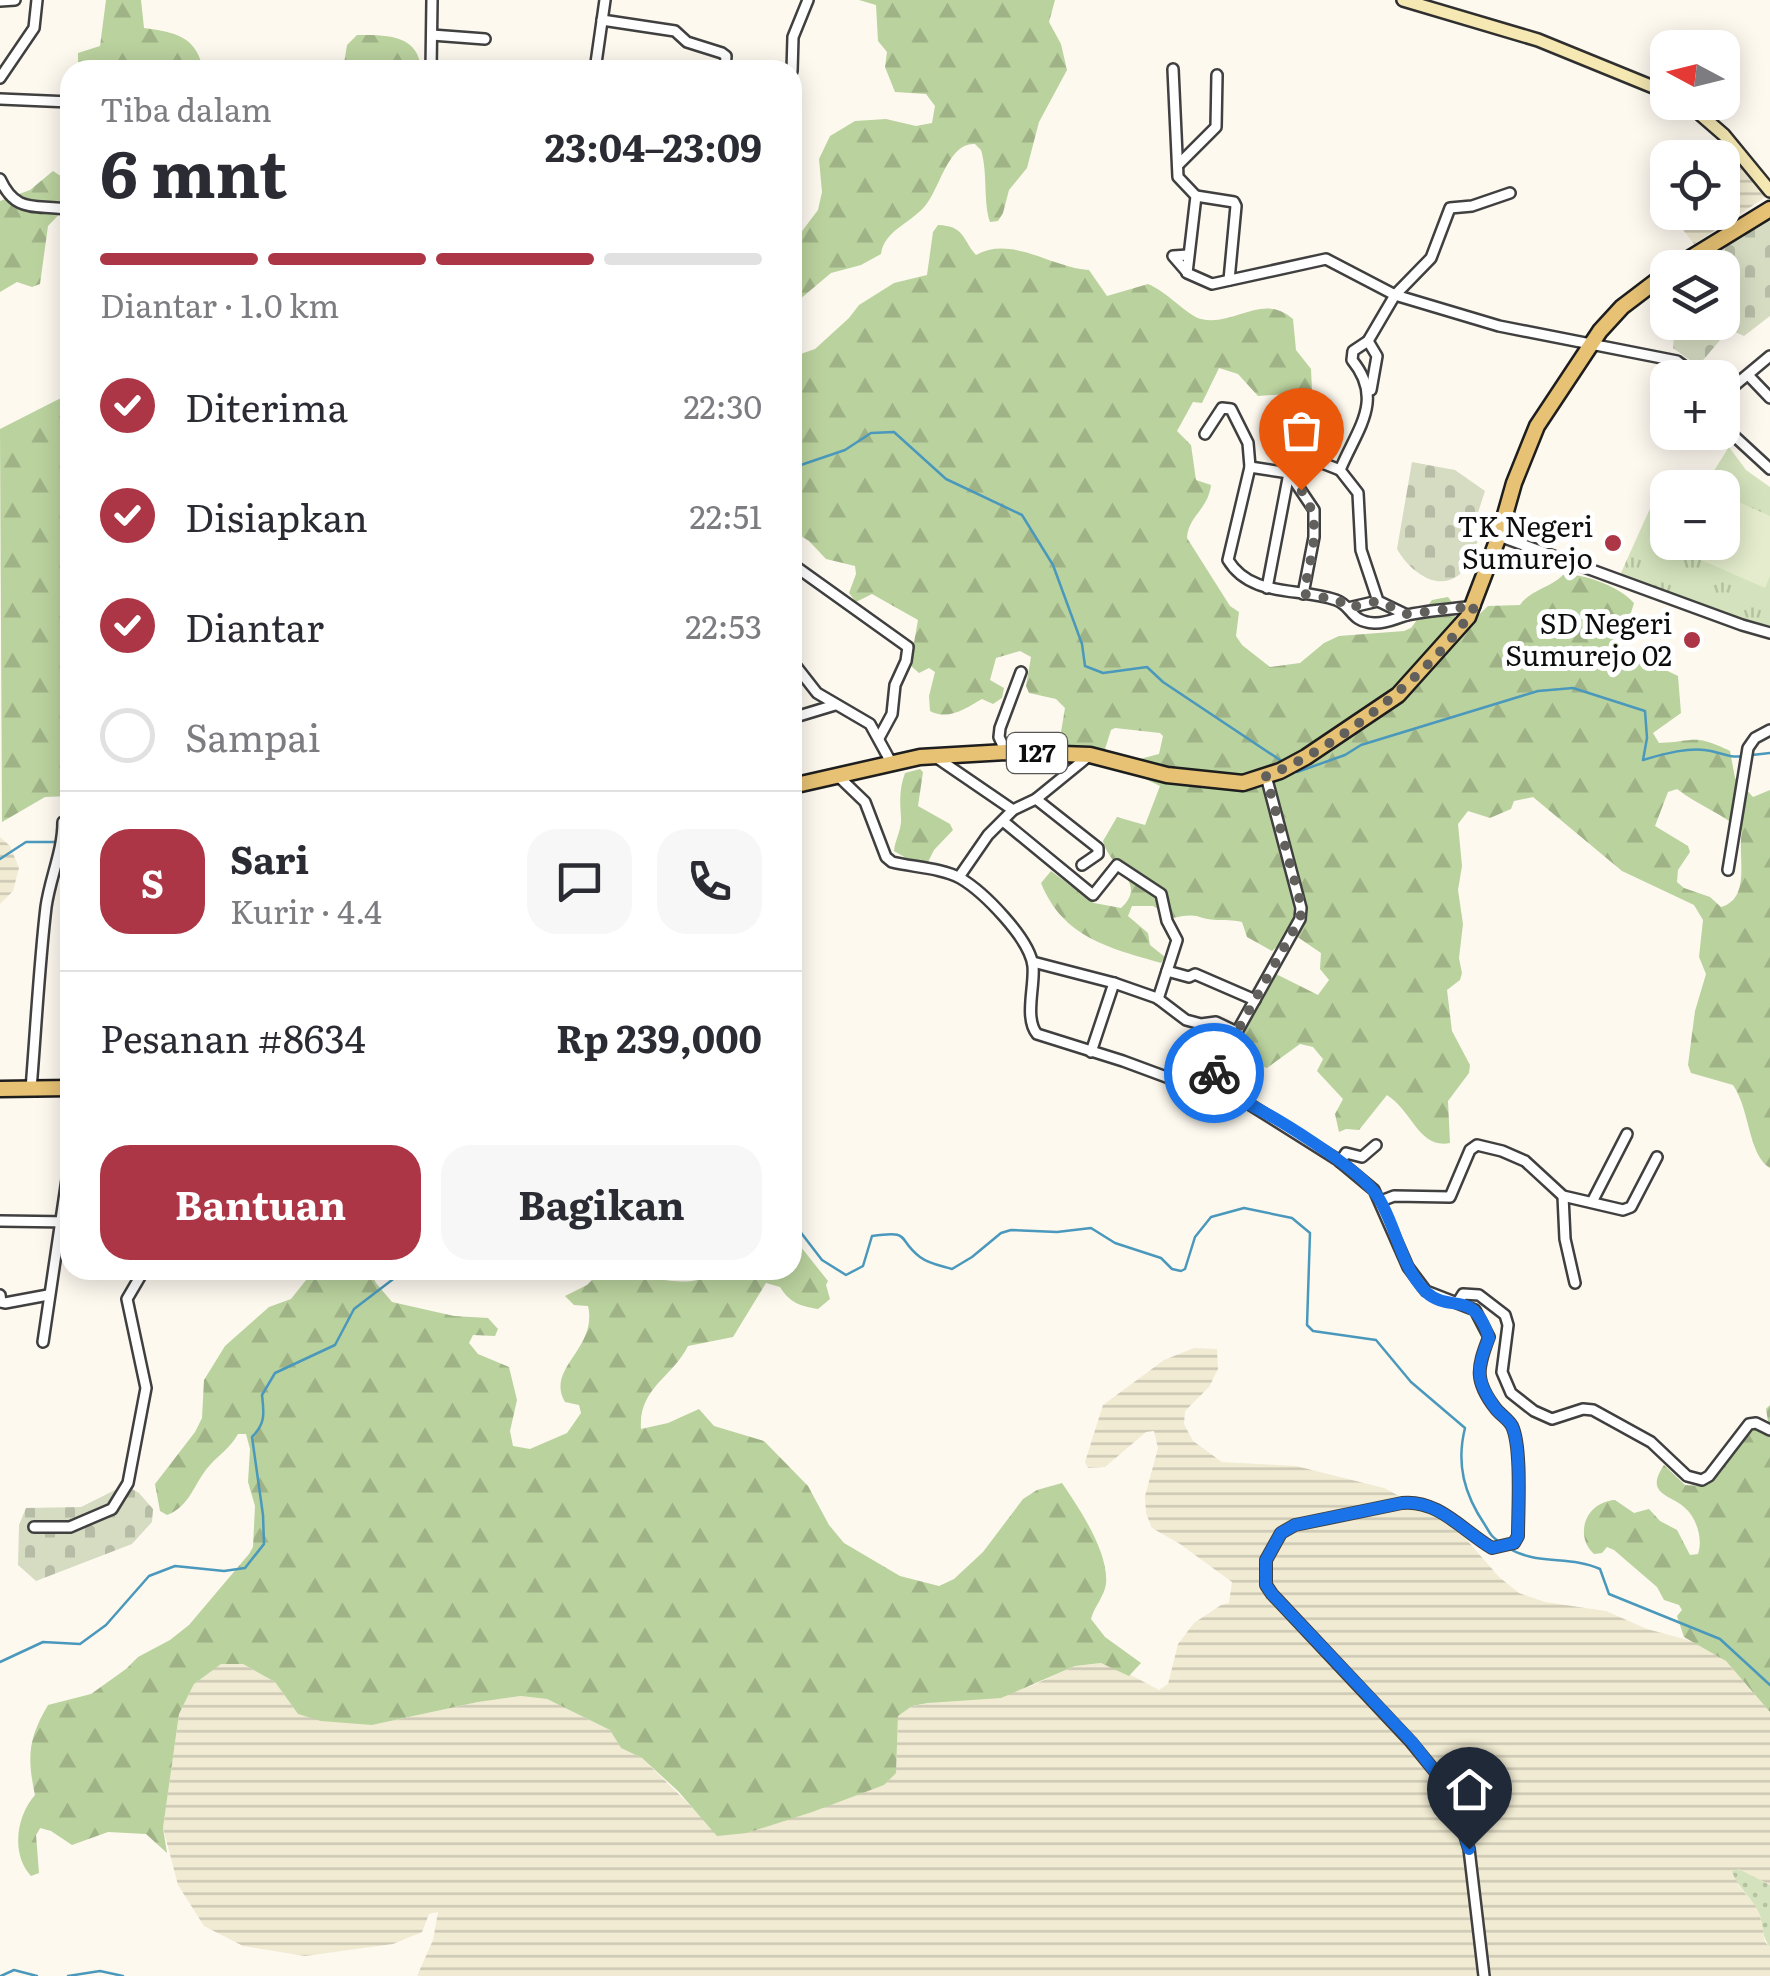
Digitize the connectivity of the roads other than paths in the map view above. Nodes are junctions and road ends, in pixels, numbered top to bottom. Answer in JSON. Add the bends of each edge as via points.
{"nodes":[{"id":1,"x":15,"y":0,"type":"edge"},
{"id":2,"x":37,"y":0,"type":"edge"},
{"id":3,"x":432,"y":0,"type":"edge"},
{"id":4,"x":605,"y":0,"type":"edge"},
{"id":5,"x":808,"y":0,"type":"edge"},
{"id":6,"x":1404,"y":0,"type":"edge"},
{"id":7,"x":0,"y":1,"type":"edge"},
{"id":8,"x":602,"y":20,"type":"junction"},
{"id":9,"x":432,"y":35,"type":"junction"},
{"id":10,"x":485,"y":39,"type":"dead end"},
{"id":11,"x":431,"y":60,"type":"edge"},
{"id":12,"x":596,"y":60,"type":"edge"},
{"id":13,"x":726,"y":60,"type":"edge"},
{"id":14,"x":793,"y":60,"type":"edge"},
{"id":15,"x":1173,"y":70,"type":"dead end"},
{"id":16,"x":1216,"y":75,"type":"dead end"},
{"id":17,"x":0,"y":78,"type":"edge"},
{"id":18,"x":1650,"y":86,"type":"edge"},
{"id":19,"x":0,"y":99,"type":"edge"},
{"id":20,"x":60,"y":102,"type":"edge"},
{"id":21,"x":1707,"y":120,"type":"edge"},
{"id":22,"x":1179,"y":164,"type":"junction"},
{"id":23,"x":0,"y":179,"type":"edge"},
{"id":24,"x":1770,"y":191,"type":"edge"},
{"id":25,"x":1510,"y":193,"type":"dead end"},
{"id":26,"x":1196,"y":196,"type":"junction"},
{"id":27,"x":1770,"y":208,"type":"edge"},
{"id":28,"x":60,"y":209,"type":"edge"},
{"id":29,"x":1703,"y":250,"type":"edge"},
{"id":30,"x":1229,"y":280,"type":"junction"},
{"id":31,"x":1650,"y":286,"type":"edge"},
{"id":32,"x":1395,"y":295,"type":"junction"},
{"id":33,"x":1368,"y":341,"type":"junction"},
{"id":34,"x":1588,"y":346,"type":"junction"},
{"id":35,"x":1770,"y":356,"type":"edge"},
{"id":36,"x":1670,"y":360,"type":"edge"},
{"id":37,"x":1748,"y":375,"type":"junction"},
{"id":38,"x":1740,"y":381,"type":"edge"},
{"id":39,"x":1370,"y":398,"type":"junction"},
{"id":40,"x":1770,"y":398,"type":"edge"},
{"id":41,"x":1282,"y":429,"type":"dead end"},
{"id":42,"x":1204,"y":434,"type":"dead end"},
{"id":43,"x":1740,"y":441,"type":"edge"},
{"id":44,"x":1250,"y":467,"type":"junction"},
{"id":45,"x":1770,"y":469,"type":"edge"},
{"id":46,"x":1340,"y":470,"type":"junction"},
{"id":47,"x":1289,"y":473,"type":"junction"},
{"id":48,"x":1499,"y":536,"type":"junction"},
{"id":49,"x":802,"y":571,"type":"edge"},
{"id":50,"x":1267,"y":588,"type":"junction"},
{"id":51,"x":1304,"y":594,"type":"junction"},
{"id":52,"x":1378,"y":601,"type":"junction"},
{"id":53,"x":1475,"y":606,"type":"junction"},
{"id":54,"x":1348,"y":608,"type":"junction"},
{"id":55,"x":1407,"y":614,"type":"junction"},
{"id":56,"x":1770,"y":633,"type":"edge"},
{"id":57,"x":1021,"y":672,"type":"dead end"},
{"id":58,"x":802,"y":673,"type":"edge"},
{"id":59,"x":835,"y":705,"type":"junction"},
{"id":60,"x":802,"y":715,"type":"edge"},
{"id":61,"x":1770,"y":730,"type":"edge"},
{"id":62,"x":879,"y":738,"type":"junction"},
{"id":63,"x":1006,"y":752,"type":"junction"},
{"id":64,"x":1090,"y":755,"type":"junction"},
{"id":65,"x":934,"y":756,"type":"junction"},
{"id":66,"x":892,"y":764,"type":"junction"},
{"id":67,"x":1273,"y":774,"type":"junction"},
{"id":68,"x":838,"y":776,"type":"junction"},
{"id":69,"x":802,"y":784,"type":"edge"},
{"id":70,"x":1036,"y":799,"type":"junction"},
{"id":71,"x":1013,"y":810,"type":"junction"},
{"id":72,"x":1003,"y":821,"type":"junction"},
{"id":73,"x":60,"y":849,"type":"edge"},
{"id":74,"x":1082,"y":865,"type":"dead end"},
{"id":75,"x":1728,"y":870,"type":"dead end"},
{"id":76,"x":958,"y":877,"type":"junction"},
{"id":77,"x":1033,"y":962,"type":"junction"},
{"id":78,"x":1167,"y":971,"type":"junction"},
{"id":79,"x":1114,"y":983,"type":"junction"},
{"id":80,"x":1158,"y":999,"type":"junction"},
{"id":81,"x":1255,"y":1000,"type":"junction"},
{"id":82,"x":1237,"y":1032,"type":"junction"},
{"id":83,"x":1091,"y":1052,"type":"junction"},
{"id":84,"x":0,"y":1088,"type":"edge"},
{"id":85,"x":60,"y":1088,"type":"edge"},
{"id":86,"x":31,"y":1089,"type":"junction"},
{"id":87,"x":1204,"y":1092,"type":"junction"},
{"id":88,"x":1627,"y":1134,"type":"dead end"},
{"id":89,"x":1376,"y":1145,"type":"dead end"},
{"id":90,"x":1657,"y":1157,"type":"dead end"},
{"id":91,"x":1340,"y":1162,"type":"junction"},
{"id":92,"x":1563,"y":1196,"type":"junction"},
{"id":93,"x":1381,"y":1201,"type":"junction"},
{"id":94,"x":1592,"y":1202,"type":"junction"},
{"id":95,"x":0,"y":1221,"type":"edge"},
{"id":96,"x":60,"y":1221,"type":"edge"},
{"id":97,"x":60,"y":1243,"type":"edge"},
{"id":98,"x":139,"y":1280,"type":"edge"},
{"id":99,"x":1575,"y":1283,"type":"dead end"},
{"id":100,"x":0,"y":1295,"type":"edge"},
{"id":101,"x":48,"y":1296,"type":"junction"},
{"id":102,"x":1458,"y":1302,"type":"junction"},
{"id":103,"x":43,"y":1342,"type":"dead end"},
{"id":104,"x":1770,"y":1430,"type":"edge"},
{"id":105,"x":34,"y":1527,"type":"dead end"},
{"id":106,"x":1484,"y":1976,"type":"edge"}],
"edges":[{"from":1,"to":7,"type":"street"},
{"from":2,"to":17,"type":"street","via":[[34,28]]},
{"from":3,"to":9,"type":"street"},
{"from":4,"to":8,"type":"street"},
{"from":5,"to":14,"type":"street"},
{"from":6,"to":18,"type":"main road","via":[[1538,40]]},
{"from":8,"to":12,"type":"street"},
{"from":8,"to":13,"type":"street","via":[[675,31]]},
{"from":9,"to":10,"type":"street"},
{"from":9,"to":11,"type":"street"},
{"from":15,"to":22,"type":"street"},
{"from":16,"to":22,"type":"street","via":[[1216,127]]},
{"from":19,"to":20,"type":"street"},
{"from":21,"to":24,"type":"main road"},
{"from":22,"to":26,"type":"street","via":[[1180,181]]},
{"from":23,"to":28,"type":"street","via":[[19,204]]},
{"from":25,"to":32,"type":"street","via":[[1450,208],[1432,258]]},
{"from":26,"to":30,"type":"street","via":[[1236,206]]},
{"from":26,"to":30,"type":"street","via":[[1186,270],[1208,284]]},
{"from":27,"to":29,"type":"main road"},
{"from":30,"to":32,"type":"street","via":[[1326,259]]},
{"from":31,"to":34,"type":"main road","number":"127"},
{"from":32,"to":33,"type":"street"},
{"from":32,"to":34,"type":"street"},
{"from":33,"to":39,"type":"street","via":[[1377,356]]},
{"from":33,"to":39,"type":"street","via":[[1352,360]]},
{"from":34,"to":36,"type":"street"},
{"from":34,"to":48,"type":"main road","number":"127","via":[[1537,426]]},
{"from":35,"to":37,"type":"street"},
{"from":37,"to":38,"type":"street"},
{"from":37,"to":40,"type":"street"},
{"from":39,"to":46,"type":"street"},
{"from":41,"to":46,"type":"street","via":[[1297,452]]},
{"from":42,"to":44,"type":"street","via":[[1222,408],[1231,410],[1248,443]]},
{"from":43,"to":45,"type":"street"},
{"from":44,"to":47,"type":"street"},
{"from":44,"to":50,"type":"street","via":[[1228,560],[1241,576]]},
{"from":46,"to":52,"type":"street","via":[[1358,493],[1361,550]]},
{"from":47,"to":50,"type":"street"},
{"from":47,"to":51,"type":"street","via":[[1314,510]]},
{"from":48,"to":53,"type":"main road","number":"127"},
{"from":48,"to":56,"type":"street"},
{"from":49,"to":62,"type":"street","via":[[908,646],[892,714]]},
{"from":50,"to":51,"type":"street"},
{"from":51,"to":54,"type":"street"},
{"from":52,"to":54,"type":"street"},
{"from":52,"to":55,"type":"street"},
{"from":53,"to":55,"type":"street"},
{"from":53,"to":67,"type":"main road","number":"127","via":[[1398,695]]},
{"from":54,"to":55,"type":"street","via":[[1368,623]]},
{"from":57,"to":63,"type":"street","via":[[1000,728]]},
{"from":58,"to":59,"type":"street"},
{"from":59,"to":60,"type":"street"},
{"from":59,"to":62,"type":"street","via":[[870,724]]},
{"from":61,"to":75,"type":"street","via":[[1748,748]]},
{"from":62,"to":66,"type":"street"},
{"from":63,"to":64,"type":"main road","number":"127"},
{"from":63,"to":65,"type":"main road","number":"127"},
{"from":64,"to":67,"type":"main road","number":"127","via":[[1203,781],[1243,784]]},
{"from":64,"to":70,"type":"street"},
{"from":65,"to":66,"type":"main road","number":"127"},
{"from":65,"to":71,"type":"street"},
{"from":66,"to":68,"type":"main road","number":"127"},
{"from":67,"to":81,"type":"street","via":[[1301,914]]},
{"from":68,"to":69,"type":"main road","number":"127"},
{"from":68,"to":76,"type":"street","via":[[865,802],[886,858]]},
{"from":70,"to":71,"type":"street"},
{"from":70,"to":74,"type":"street","via":[[1098,848]]},
{"from":71,"to":72,"type":"street"},
{"from":72,"to":76,"type":"street"},
{"from":72,"to":78,"type":"street","via":[[1094,895],[1117,865],[1161,894],[1177,940]]},
{"from":73,"to":86,"type":"street","via":[[48,893]]},
{"from":76,"to":77,"type":"street","via":[[1002,916]]},
{"from":77,"to":79,"type":"street"},
{"from":77,"to":83,"type":"street","via":[[1032,1028]]},
{"from":78,"to":80,"type":"street"},
{"from":78,"to":81,"type":"street","via":[[1195,974]]},
{"from":79,"to":80,"type":"street"},
{"from":79,"to":83,"type":"street"},
{"from":80,"to":82,"type":"street","via":[[1186,1020]]},
{"from":81,"to":82,"type":"street"},
{"from":82,"to":87,"type":"street"},
{"from":83,"to":87,"type":"street"},
{"from":84,"to":86,"type":"main road"},
{"from":85,"to":86,"type":"main road"},
{"from":87,"to":91,"type":"street","via":[[1241,1099]]},
{"from":88,"to":94,"type":"street"},
{"from":89,"to":91,"type":"street","via":[[1362,1157],[1345,1154]]},
{"from":90,"to":94,"type":"street","via":[[1631,1207]]},
{"from":91,"to":93,"type":"street"},
{"from":92,"to":93,"type":"street","via":[[1525,1161],[1476,1145],[1450,1196]]},
{"from":92,"to":94,"type":"street"},
{"from":92,"to":99,"type":"street"},
{"from":93,"to":102,"type":"street","via":[[1408,1267],[1426,1291]]},
{"from":95,"to":96,"type":"street"},
{"from":97,"to":101,"type":"street"},
{"from":98,"to":105,"type":"street","via":[[128,1300],[146,1388],[128,1483],[112,1509],[70,1527]]},
{"from":100,"to":101,"type":"street","via":[[5,1304]]},
{"from":101,"to":103,"type":"street"},
{"from":102,"to":104,"type":"street","via":[[1463,1294],[1478,1295],[1504,1314],[1502,1372],[1511,1393],[1534,1411],[1557,1419],[1593,1410],[1651,1442],[1687,1476],[1708,1476],[1750,1424]]},
{"from":102,"to":106,"type":"street","via":[[1475,1310],[1486,1327],[1481,1386],[1512,1427],[1518,1536],[1504,1547],[1484,1543],[1432,1506],[1402,1503],[1295,1525],[1275,1539],[1265,1572],[1272,1594],[1450,1791],[1469,1849]]}]}
